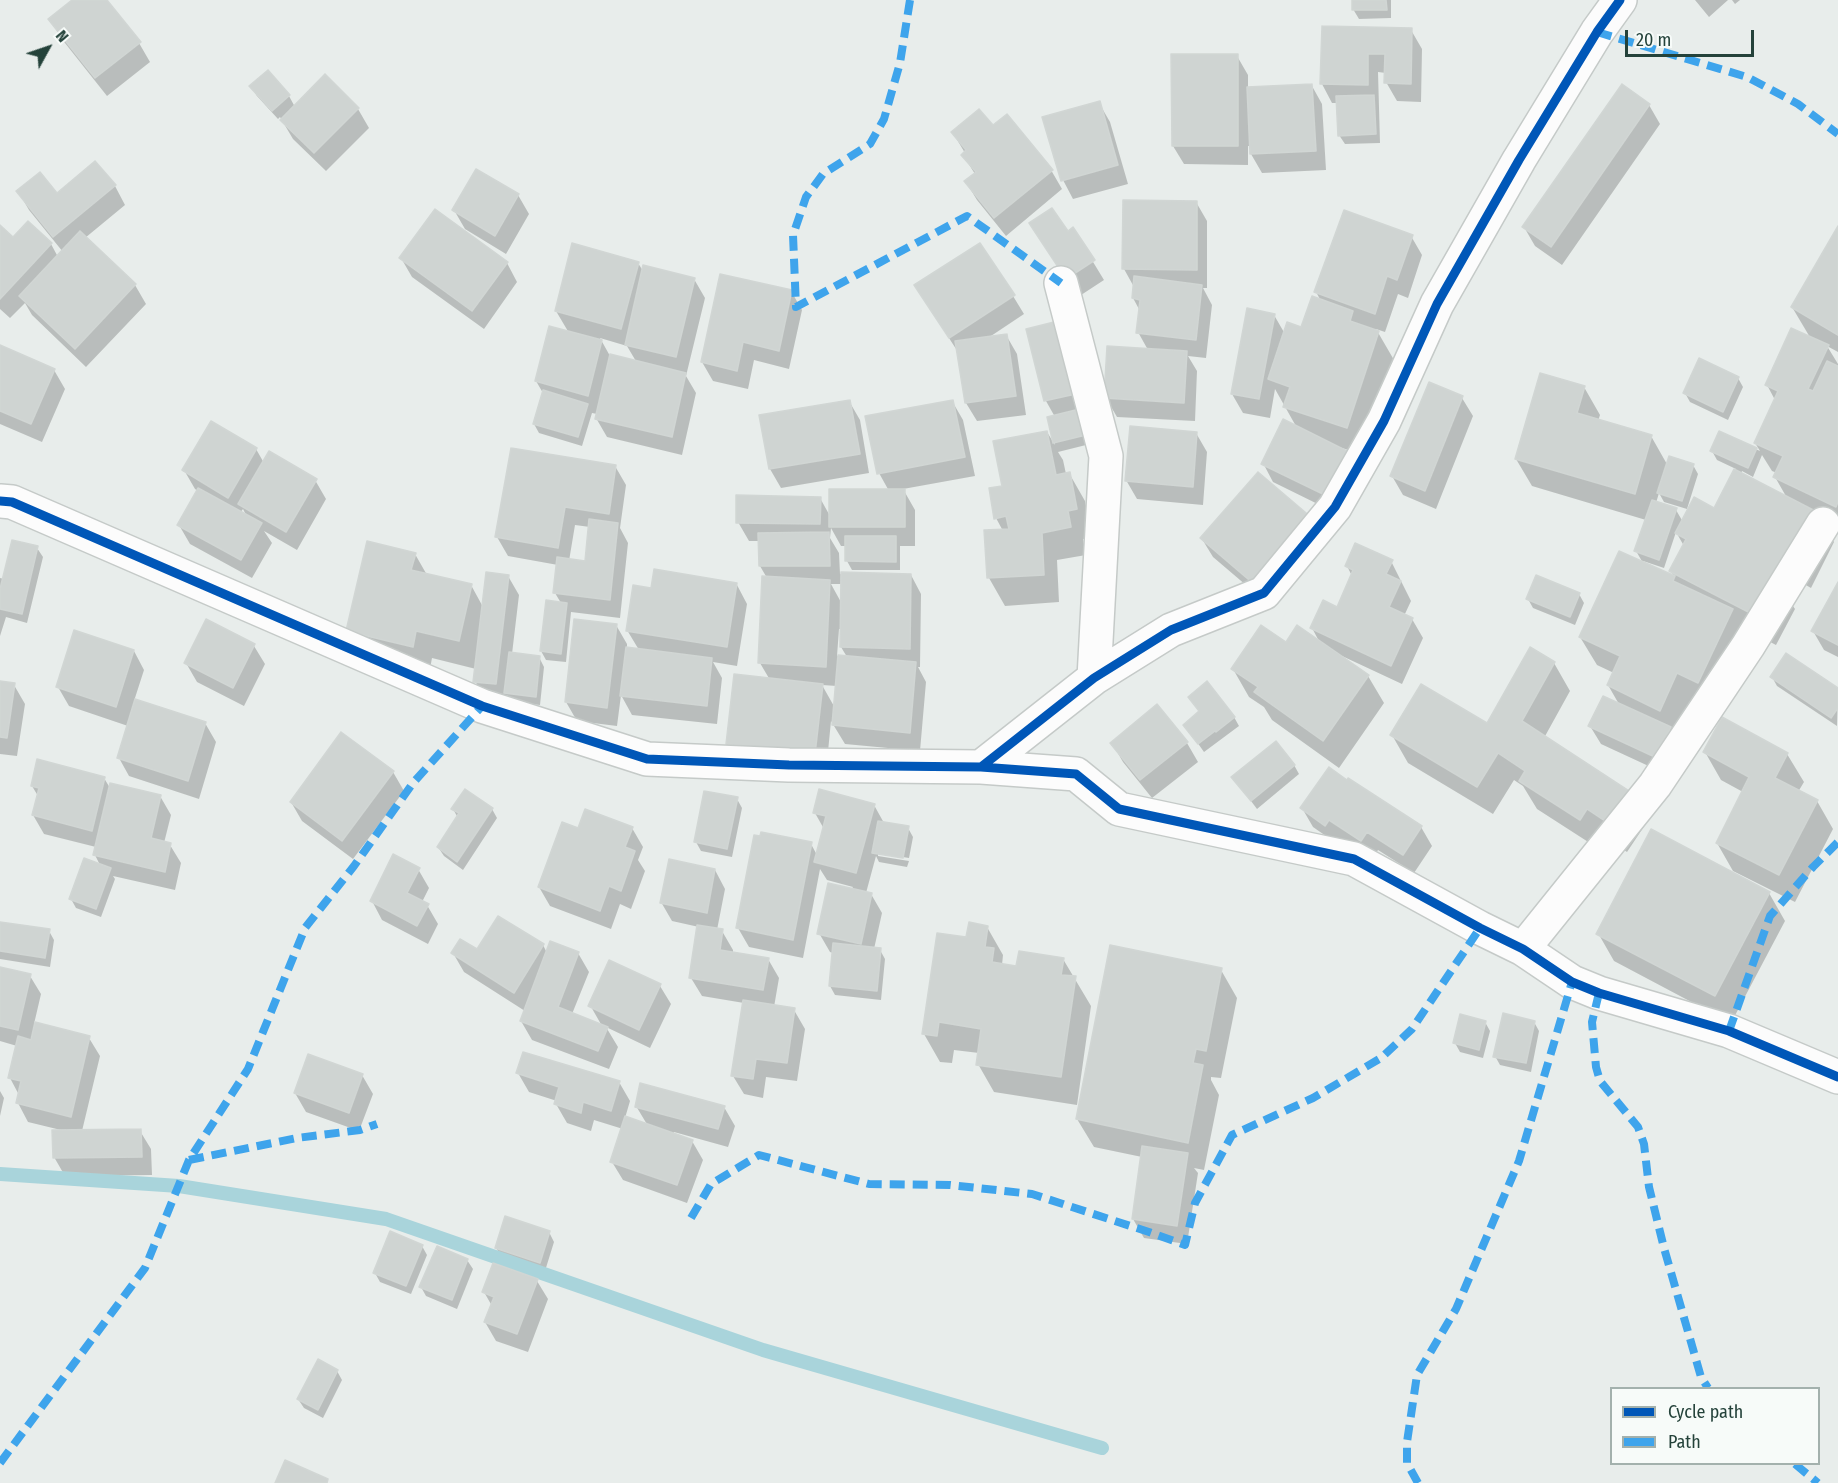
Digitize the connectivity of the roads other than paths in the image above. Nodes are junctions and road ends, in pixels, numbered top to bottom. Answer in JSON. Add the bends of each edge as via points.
{"nodes":[{"id":1,"x":1620,"y":0,"type":"edge"},
{"id":2,"x":1061,"y":283,"type":"dead end"},
{"id":3,"x":0,"y":501,"type":"edge"},
{"id":4,"x":1823,"y":524,"type":"dead end"},
{"id":5,"x":1094,"y":678,"type":"junction"},
{"id":6,"x":981,"y":767,"type":"junction"},
{"id":7,"x":1523,"y":949,"type":"junction"},
{"id":8,"x":1838,"y":1077,"type":"edge"}],
"edges":[{"from":1,"to":5,"type":"street","via":[[1519,160],[1437,304],[1384,422],[1335,507],[1264,593],[1171,630]]},
{"from":2,"to":5,"type":"street","via":[[1106,456]]},
{"from":3,"to":6,"type":"street","via":[[12,502],[482,706],[647,759]]},
{"from":4,"to":7,"type":"street","via":[[1655,785]]},
{"from":5,"to":6,"type":"street"},
{"from":6,"to":7,"type":"street","via":[[1076,774],[1119,809],[1354,859]]},
{"from":7,"to":8,"type":"street","via":[[1572,982],[1599,993],[1729,1031]]}]}
